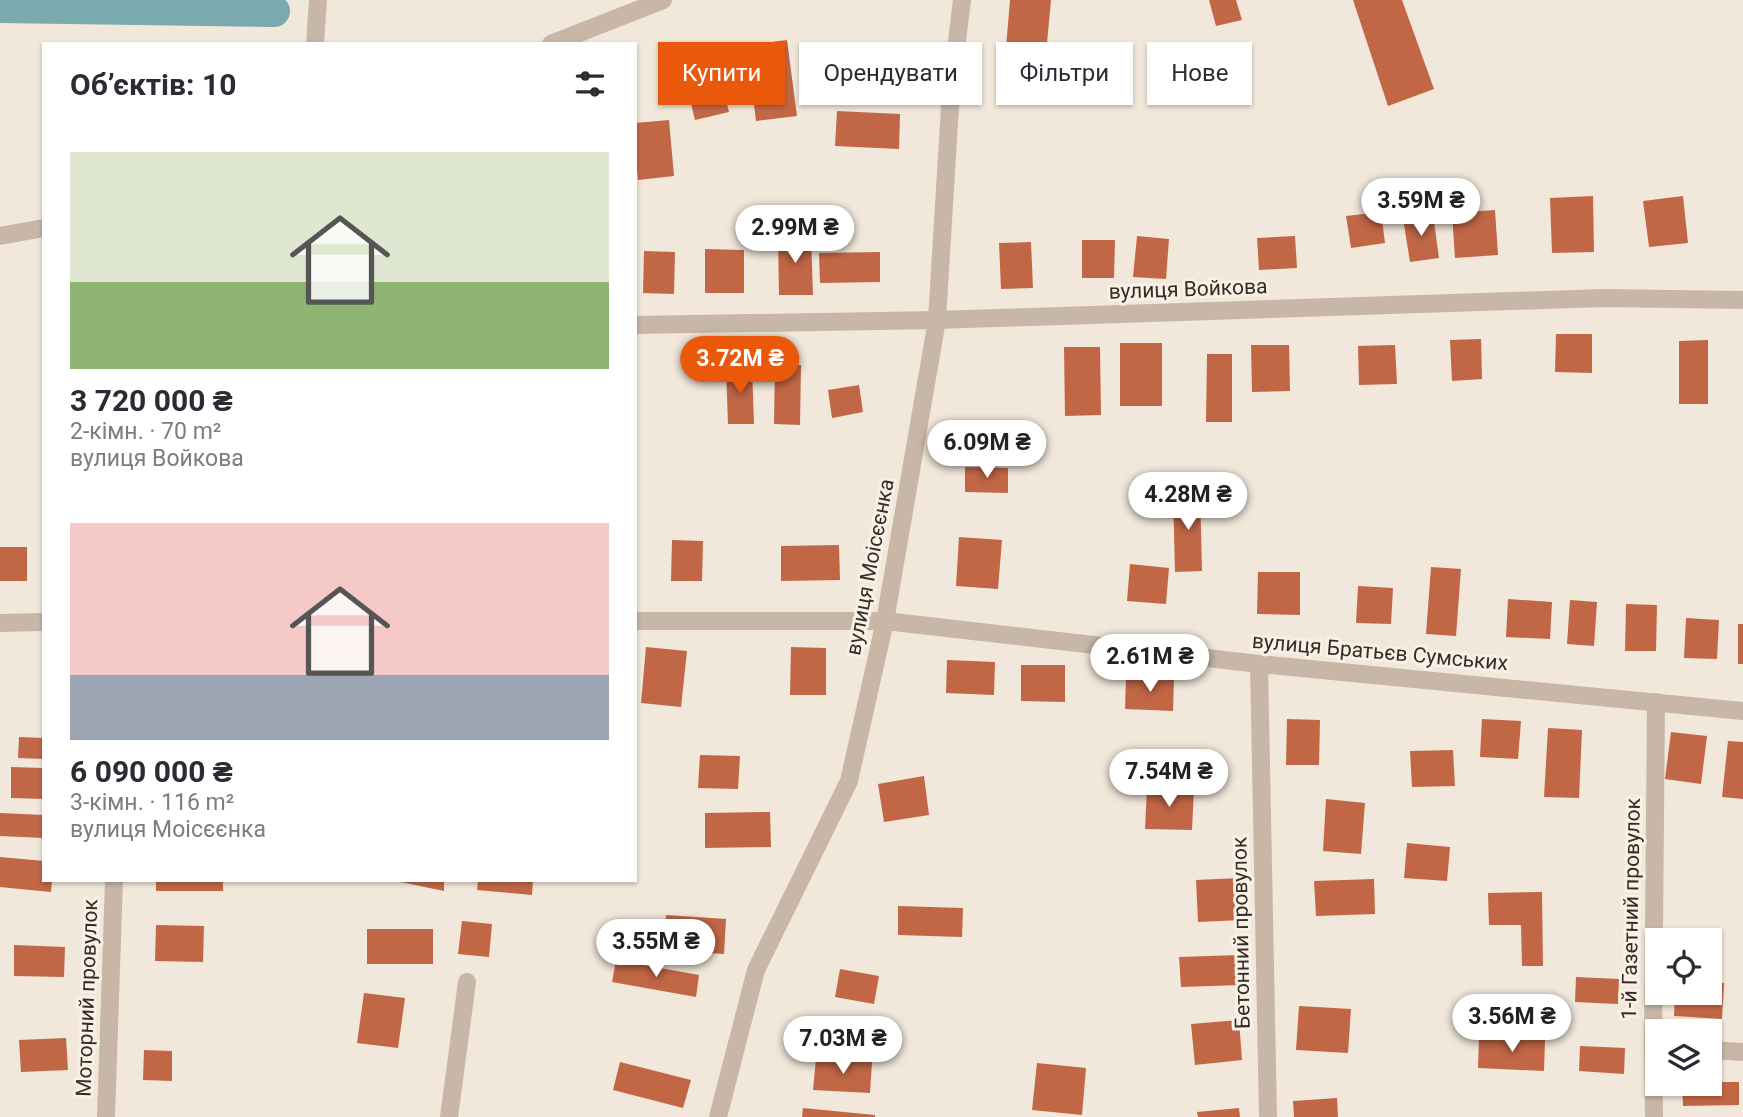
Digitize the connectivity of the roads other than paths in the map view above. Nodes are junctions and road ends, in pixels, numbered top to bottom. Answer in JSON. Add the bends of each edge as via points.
{"nodes":[{"id":1,"x":318,"y":0,"type":"edge"},
{"id":2,"x":663,"y":0,"type":"edge"},
{"id":3,"x":962,"y":0,"type":"edge"},
{"id":4,"x":315,"y":42,"type":"edge"},
{"id":5,"x":556,"y":42,"type":"edge"},
{"id":6,"x":42,"y":228,"type":"edge"},
{"id":7,"x":0,"y":236,"type":"edge"},
{"id":8,"x":1743,"y":300,"type":"edge"},
{"id":9,"x":937,"y":320,"type":"junction"},
{"id":10,"x":637,"y":325,"type":"edge"},
{"id":11,"x":637,"y":621,"type":"edge"},
{"id":12,"x":886,"y":621,"type":"junction"},
{"id":13,"x":42,"y":622,"type":"edge"},
{"id":14,"x":0,"y":623,"type":"edge"},
{"id":15,"x":1259,"y":664,"type":"junction"},
{"id":16,"x":1656,"y":702,"type":"junction"},
{"id":17,"x":1743,"y":710,"type":"edge"},
{"id":18,"x":114,"y":882,"type":"edge"},
{"id":19,"x":467,"y":982,"type":"dead end"},
{"id":20,"x":1655,"y":1019,"type":"edge"},
{"id":21,"x":1722,"y":1051,"type":"edge"},
{"id":22,"x":1743,"y":1052,"type":"edge"},
{"id":23,"x":1654,"y":1096,"type":"edge"},
{"id":24,"x":106,"y":1117,"type":"edge"},
{"id":25,"x":449,"y":1117,"type":"edge"},
{"id":26,"x":718,"y":1117,"type":"edge"},
{"id":27,"x":1268,"y":1117,"type":"edge"},
{"id":28,"x":1654,"y":1117,"type":"edge"}],
"edges":[{"from":1,"to":4,"type":"street"},
{"from":2,"to":5,"type":"street"},
{"from":3,"to":9,"type":"street","name":"вулиця Моісєєнка","via":[[951,90]]},
{"from":6,"to":7,"type":"street"},
{"from":8,"to":9,"type":"street","name":"вулиця Войкова","via":[[1604,298]]},
{"from":9,"to":10,"type":"street","name":"вулиця Войкова"},
{"from":9,"to":12,"type":"street","name":"вулиця Моісєєнка"},
{"from":11,"to":12,"type":"street","name":"вулиця Братьєв Сумських"},
{"from":12,"to":15,"type":"street","name":"вулиця Братьєв Сумських"},
{"from":12,"to":26,"type":"street","name":"вулиця Моісєєнка","via":[[849,781],[756,970]]},
{"from":13,"to":14,"type":"street"},
{"from":15,"to":16,"type":"street","name":"вулиця Братьєв Сумських"},
{"from":15,"to":27,"type":"street","name":"Бетонний провулок"},
{"from":16,"to":17,"type":"street","name":"вулиця Братьєв Сумських"},
{"from":16,"to":20,"type":"street","name":"1-й Газетний провулок"},
{"from":18,"to":24,"type":"street","name":"Моторний провулок"},
{"from":19,"to":25,"type":"street"},
{"from":21,"to":22,"type":"street"},
{"from":23,"to":28,"type":"street","name":"1-й Газетний провулок"}]}
